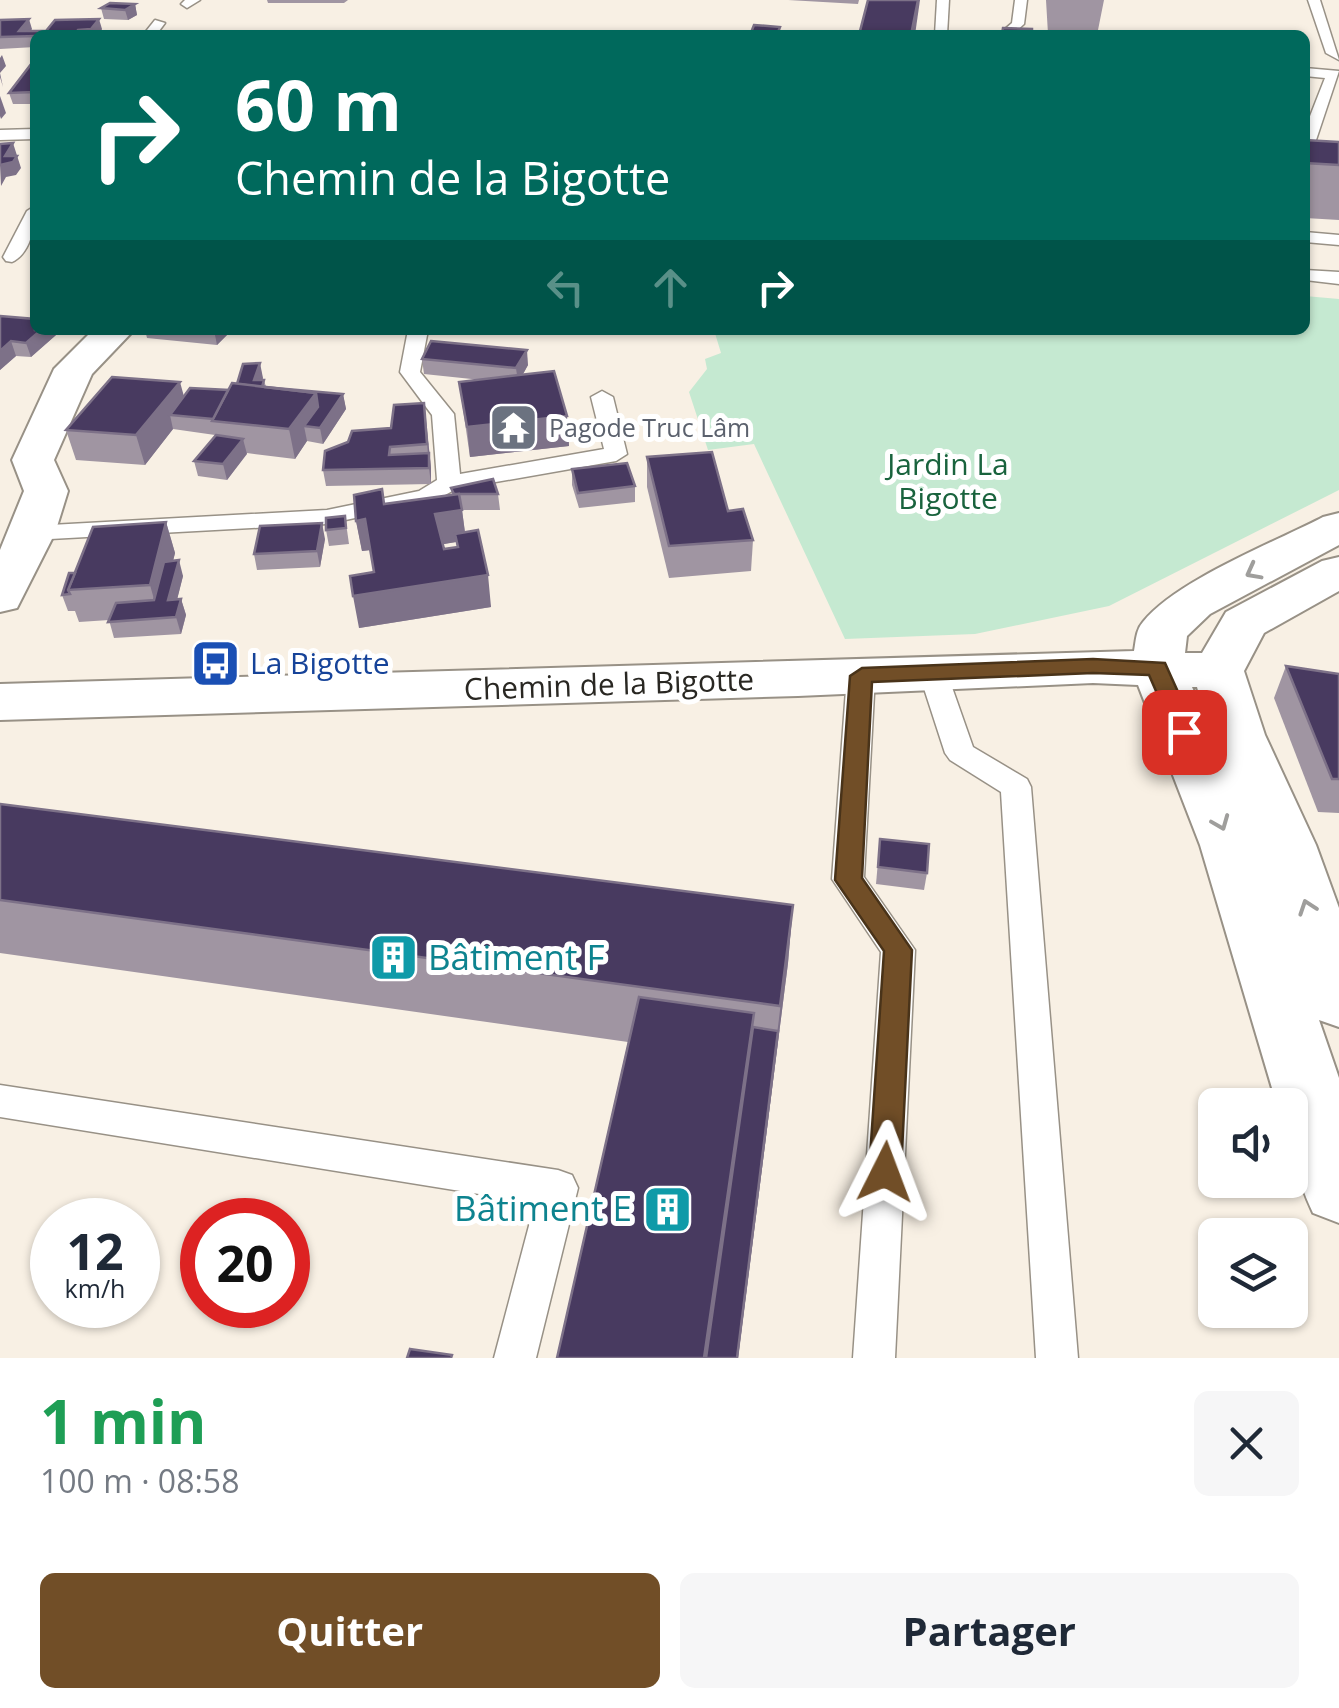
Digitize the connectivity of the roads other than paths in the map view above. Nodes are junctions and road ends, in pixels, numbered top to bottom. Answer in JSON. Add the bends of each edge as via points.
{"nodes":[{"id":1,"x":943,"y":0,"type":"edge"},
{"id":2,"x":1021,"y":0,"type":"edge"},
{"id":3,"x":1314,"y":0,"type":"edge"},
{"id":4,"x":160,"y":23,"type":"dead end"},
{"id":5,"x":154,"y":30,"type":"edge"},
{"id":6,"x":942,"y":30,"type":"edge"},
{"id":7,"x":1010,"y":30,"type":"edge"},
{"id":8,"x":1339,"y":56,"type":"edge"},
{"id":9,"x":1310,"y":72,"type":"edge"},
{"id":10,"x":1336,"y":75,"type":"edge"},
{"id":11,"x":30,"y":134,"type":"edge"},
{"id":12,"x":0,"y":135,"type":"edge"},
{"id":13,"x":1310,"y":138,"type":"edge"},
{"id":14,"x":30,"y":221,"type":"edge"},
{"id":15,"x":1310,"y":237,"type":"edge"},
{"id":16,"x":1339,"y":240,"type":"edge"},
{"id":17,"x":12,"y":257,"type":"dead end"},
{"id":18,"x":1310,"y":275,"type":"edge"},
{"id":19,"x":1339,"y":278,"type":"edge"},
{"id":20,"x":110,"y":335,"type":"edge"},
{"id":21,"x":417,"y":335,"type":"edge"},
{"id":22,"x":602,"y":397,"type":"dead end"},
{"id":23,"x":448,"y":483,"type":"junction"},
{"id":24,"x":1339,"y":527,"type":"edge"},
{"id":25,"x":32,"y":533,"type":"junction"},
{"id":26,"x":1339,"y":571,"type":"edge"},
{"id":27,"x":0,"y":596,"type":"edge"},
{"id":28,"x":1188,"y":669,"type":"junction"},
{"id":29,"x":934,"y":673,"type":"junction"},
{"id":30,"x":862,"y":676,"type":"junction"},
{"id":31,"x":0,"y":702,"type":"edge"},
{"id":32,"x":1339,"y":999,"type":"edge"},
{"id":33,"x":0,"y":1101,"type":"edge"},
{"id":34,"x":1339,"y":1188,"type":"edge"},
{"id":35,"x":515,"y":1358,"type":"edge"},
{"id":36,"x":874,"y":1358,"type":"edge"},
{"id":37,"x":1057,"y":1358,"type":"edge"}],
"edges":[{"from":1,"to":6,"type":"lane"},
{"from":2,"to":7,"type":"lane","via":[[1018,24]]},
{"from":3,"to":8,"type":"lane"},
{"from":4,"to":5,"type":"lane"},
{"from":9,"to":10,"type":"lane"},
{"from":10,"to":13,"type":"lane"},
{"from":11,"to":12,"type":"lane"},
{"from":14,"to":17,"type":"lane"},
{"from":15,"to":16,"type":"lane"},
{"from":18,"to":19,"type":"lane"},
{"from":20,"to":25,"type":"street","via":[[74,368],[33,460],[46,492]]},
{"from":21,"to":23,"type":"lane","via":[[410,372],[443,414]]},
{"from":22,"to":23,"type":"lane","via":[[616,454]]},
{"from":23,"to":25,"type":"lane","via":[[426,496],[326,517]]},
{"from":24,"to":28,"type":"street","one_way":true,"via":[[1193,603],[1162,630]]},
{"from":25,"to":27,"type":"street"},
{"from":26,"to":28,"type":"street","via":[[1244,623]]},
{"from":28,"to":29,"type":"street","name":"Chemin de la Bigotte"},
{"from":32,"to":28,"type":"street","one_way":true,"via":[[1286,845],[1238,736]]},
{"from":28,"to":34,"type":"street","one_way":true,"via":[[1230,845]]},
{"from":29,"to":30,"type":"street","name":"Chemin de la Bigotte"},
{"from":29,"to":37,"type":"lane","via":[[960,753],[1016,786]]},
{"from":30,"to":31,"type":"street","name":"Chemin de la Bigotte"},
{"from":30,"to":36,"type":"lane","via":[[848,880],[898,950]]},
{"from":33,"to":35,"type":"lane","via":[[558,1188]]}]}
